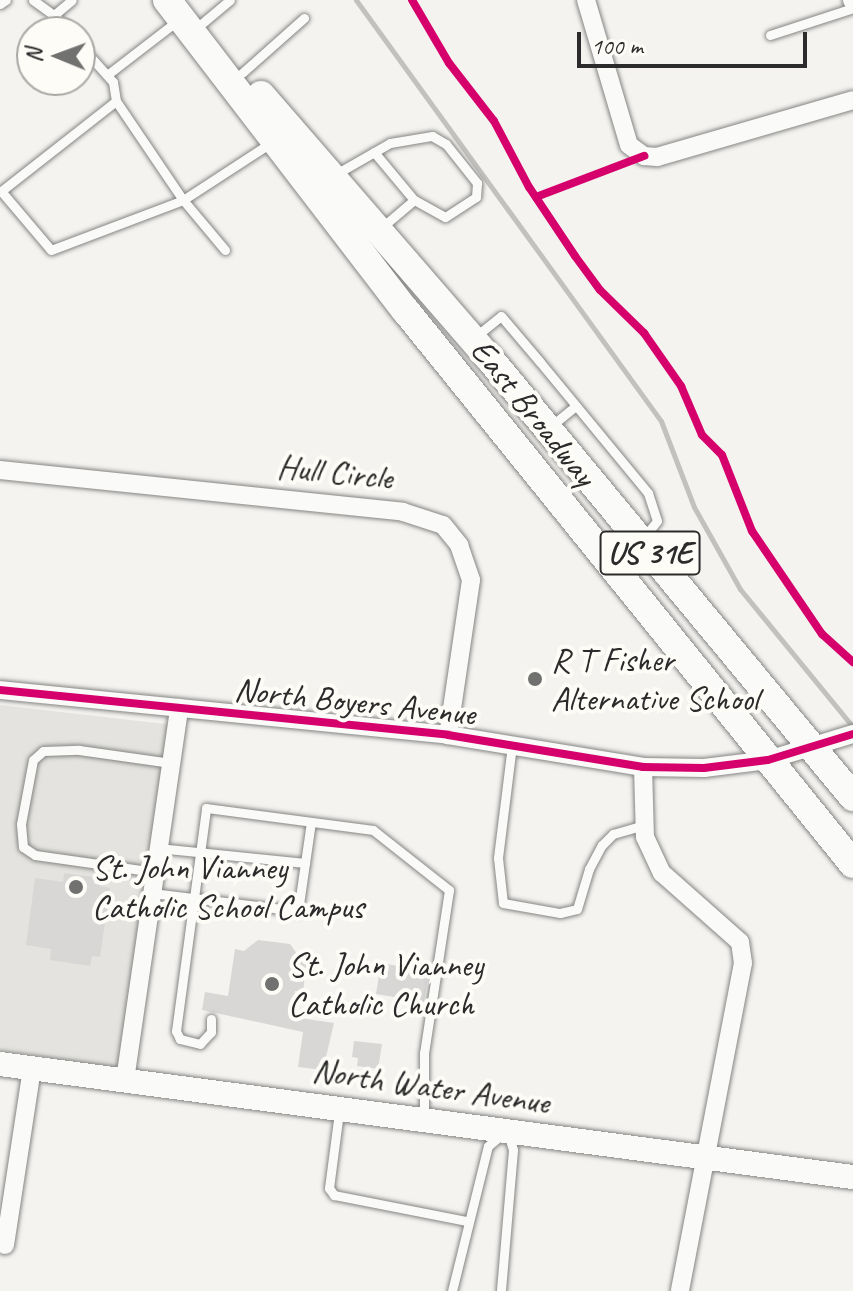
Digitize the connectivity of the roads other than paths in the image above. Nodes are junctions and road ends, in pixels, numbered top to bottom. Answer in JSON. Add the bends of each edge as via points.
{"nodes":[{"id":1,"x":6,"y":0,"type":"edge"},
{"id":2,"x":33,"y":0,"type":"edge"},
{"id":3,"x":72,"y":0,"type":"edge"},
{"id":4,"x":230,"y":0,"type":"edge"},
{"id":5,"x":586,"y":0,"type":"edge"},
{"id":6,"x":853,"y":3,"type":"edge"},
{"id":7,"x":0,"y":4,"type":"edge"},
{"id":8,"x":183,"y":11,"type":"edge"},
{"id":9,"x":54,"y":15,"type":"joint"},
{"id":10,"x":304,"y":18,"type":"dead end"},
{"id":11,"x":770,"y":35,"type":"dead end"},
{"id":12,"x":96,"y":63,"type":"edge"},
{"id":13,"x":242,"y":73,"type":"junction"},
{"id":14,"x":107,"y":75,"type":"junction"},
{"id":15,"x":853,"y":100,"type":"edge"},
{"id":16,"x":116,"y":101,"type":"junction"},
{"id":17,"x":274,"y":140,"type":"junction"},
{"id":18,"x":374,"y":152,"type":"junction"},
{"id":19,"x":333,"y":176,"type":"junction"},
{"id":20,"x":0,"y":192,"type":"edge"},
{"id":21,"x":183,"y":200,"type":"junction"},
{"id":22,"x":414,"y":200,"type":"junction"},
{"id":23,"x":368,"y":239,"type":"junction"},
{"id":24,"x":225,"y":250,"type":"dead end"},
{"id":25,"x":472,"y":340,"type":"junction"},
{"id":26,"x":576,"y":406,"type":"junction"},
{"id":27,"x":547,"y":429,"type":"junction"},
{"id":28,"x":0,"y":470,"type":"edge"},
{"id":29,"x":640,"y":541,"type":"junction"},
{"id":30,"x":0,"y":690,"type":"edge"},
{"id":31,"x":179,"y":708,"type":"junction"},
{"id":32,"x":448,"y":735,"type":"junction"},
{"id":33,"x":846,"y":736,"type":"edge"},
{"id":34,"x":512,"y":745,"type":"junction"},
{"id":35,"x":810,"y":746,"type":"junction"},
{"id":36,"x":768,"y":760,"type":"junction"},
{"id":37,"x":171,"y":763,"type":"junction"},
{"id":38,"x":643,"y":767,"type":"junction"},
{"id":39,"x":853,"y":797,"type":"edge"},
{"id":40,"x":311,"y":822,"type":"junction"},
{"id":41,"x":644,"y":825,"type":"junction"},
{"id":42,"x":158,"y":848,"type":"junction"},
{"id":43,"x":201,"y":852,"type":"junction"},
{"id":44,"x":305,"y":863,"type":"junction"},
{"id":45,"x":853,"y":864,"type":"edge"},
{"id":46,"x":155,"y":872,"type":"junction"},
{"id":47,"x":152,"y":893,"type":"junction"},
{"id":48,"x":195,"y":898,"type":"junction"},
{"id":49,"x":211,"y":1019,"type":"dead end"},
{"id":50,"x":0,"y":1064,"type":"edge"},
{"id":51,"x":32,"y":1068,"type":"junction"},
{"id":52,"x":125,"y":1080,"type":"junction"},
{"id":53,"x":340,"y":1109,"type":"junction"},
{"id":54,"x":424,"y":1120,"type":"junction"},
{"id":55,"x":507,"y":1130,"type":"junction"},
{"id":56,"x":706,"y":1157,"type":"junction"},
{"id":57,"x":853,"y":1177,"type":"edge"},
{"id":58,"x":466,"y":1221,"type":"junction"},
{"id":59,"x":5,"y":1245,"type":"dead end"},
{"id":60,"x":452,"y":1291,"type":"edge"},
{"id":61,"x":501,"y":1291,"type":"edge"},
{"id":62,"x":680,"y":1291,"type":"edge"}],
"edges":[{"from":1,"to":7,"type":"lane"},
{"from":2,"to":9,"type":"lane"},
{"from":3,"to":9,"type":"lane"},
{"from":4,"to":8,"type":"lane"},
{"from":5,"to":15,"type":"street","via":[[629,145],[644,156],[657,157]]},
{"from":6,"to":11,"type":"lane"},
{"from":8,"to":13,"type":"main road","name":"East Broadway","number":"US 31E"},
{"from":8,"to":14,"type":"lane"},
{"from":8,"to":17,"type":"main road","name":"East Broadway","number":"US 31E"},
{"from":10,"to":13,"type":"lane"},
{"from":12,"to":14,"type":"lane"},
{"from":13,"to":19,"type":"main road","name":"East Broadway","number":"US 31E"},
{"from":14,"to":16,"type":"lane"},
{"from":16,"to":20,"type":"lane"},
{"from":16,"to":21,"type":"lane"},
{"from":17,"to":21,"type":"lane"},
{"from":17,"to":23,"type":"main road","name":"East Broadway","number":"US 31E"},
{"from":18,"to":19,"type":"lane"},
{"from":18,"to":22,"type":"lane"},
{"from":18,"to":22,"type":"lane","via":[[390,143],[432,136],[446,144],[477,183],[476,197],[445,217]]},
{"from":19,"to":23,"type":"main road","name":"East Broadway","number":"US 31E"},
{"from":20,"to":21,"type":"lane","via":[[51,250]]},
{"from":21,"to":24,"type":"lane"},
{"from":22,"to":23,"type":"lane"},
{"from":23,"to":25,"type":"main road","name":"East Broadway","number":"US 31E"},
{"from":23,"to":36,"type":"main road","name":"East Broadway","number":"US 31E"},
{"from":25,"to":26,"type":"lane","via":[[501,316]]},
{"from":25,"to":27,"type":"main road","name":"East Broadway","number":"US 31E"},
{"from":26,"to":27,"type":"lane"},
{"from":26,"to":29,"type":"lane","via":[[654,503],[656,526]]},
{"from":27,"to":29,"type":"main road","name":"East Broadway","number":"US 31E"},
{"from":28,"to":32,"type":"street","name":"Hull Circle","via":[[403,512],[443,525],[463,553],[471,580]]},
{"from":29,"to":35,"type":"main road","name":"East Broadway","number":"US 31E"},
{"from":30,"to":31,"type":"street","name":"North Boyers Avenue"},
{"from":31,"to":32,"type":"street","name":"North Boyers Avenue"},
{"from":31,"to":37,"type":"street"},
{"from":32,"to":34,"type":"street","name":"North Boyers Avenue"},
{"from":33,"to":35,"type":"street","name":"North Boyers Avenue"},
{"from":34,"to":38,"type":"street","name":"North Boyers Avenue"},
{"from":34,"to":41,"type":"lane","via":[[498,858],[503,903],[560,913],[577,909],[602,845],[613,834]]},
{"from":35,"to":36,"type":"street","name":"North Boyers Avenue"},
{"from":35,"to":39,"type":"main road","name":"East Broadway","number":"US 31E"},
{"from":36,"to":38,"type":"street","name":"North Boyers Avenue","via":[[704,768]]},
{"from":36,"to":45,"type":"main road","name":"East Broadway","number":"US 31E"},
{"from":37,"to":42,"type":"street"},
{"from":37,"to":46,"type":"lane","via":[[79,750],[43,751],[33,760],[21,824],[23,847],[35,855]]},
{"from":38,"to":41,"type":"street"},
{"from":40,"to":43,"type":"lane","via":[[206,808]]},
{"from":40,"to":44,"type":"lane"},
{"from":40,"to":54,"type":"lane","via":[[373,830],[449,890],[424,1053]]},
{"from":41,"to":56,"type":"street","via":[[662,873],[740,942],[743,963]]},
{"from":42,"to":43,"type":"lane"},
{"from":42,"to":46,"type":"street"},
{"from":43,"to":44,"type":"lane"},
{"from":43,"to":48,"type":"lane"},
{"from":44,"to":48,"type":"lane","via":[[298,911]]},
{"from":46,"to":47,"type":"street"},
{"from":47,"to":48,"type":"lane"},
{"from":47,"to":52,"type":"street"},
{"from":48,"to":49,"type":"lane","via":[[176,1031],[180,1039],[200,1044],[211,1032]]},
{"from":50,"to":51,"type":"main road","name":"North Water Avenue"},
{"from":51,"to":52,"type":"main road","name":"North Water Avenue"},
{"from":51,"to":59,"type":"street"},
{"from":52,"to":53,"type":"main road","name":"North Water Avenue"},
{"from":53,"to":54,"type":"main road","name":"North Water Avenue"},
{"from":53,"to":58,"type":"lane","via":[[329,1188],[334,1195]]},
{"from":54,"to":55,"type":"main road","name":"North Water Avenue"},
{"from":55,"to":56,"type":"main road","name":"North Water Avenue"},
{"from":55,"to":58,"type":"lane","via":[[488,1146],[482,1181]]},
{"from":55,"to":61,"type":"lane","via":[[513,1150]]},
{"from":56,"to":57,"type":"main road","name":"North Water Avenue"},
{"from":56,"to":62,"type":"street"},
{"from":58,"to":60,"type":"lane"}]}
